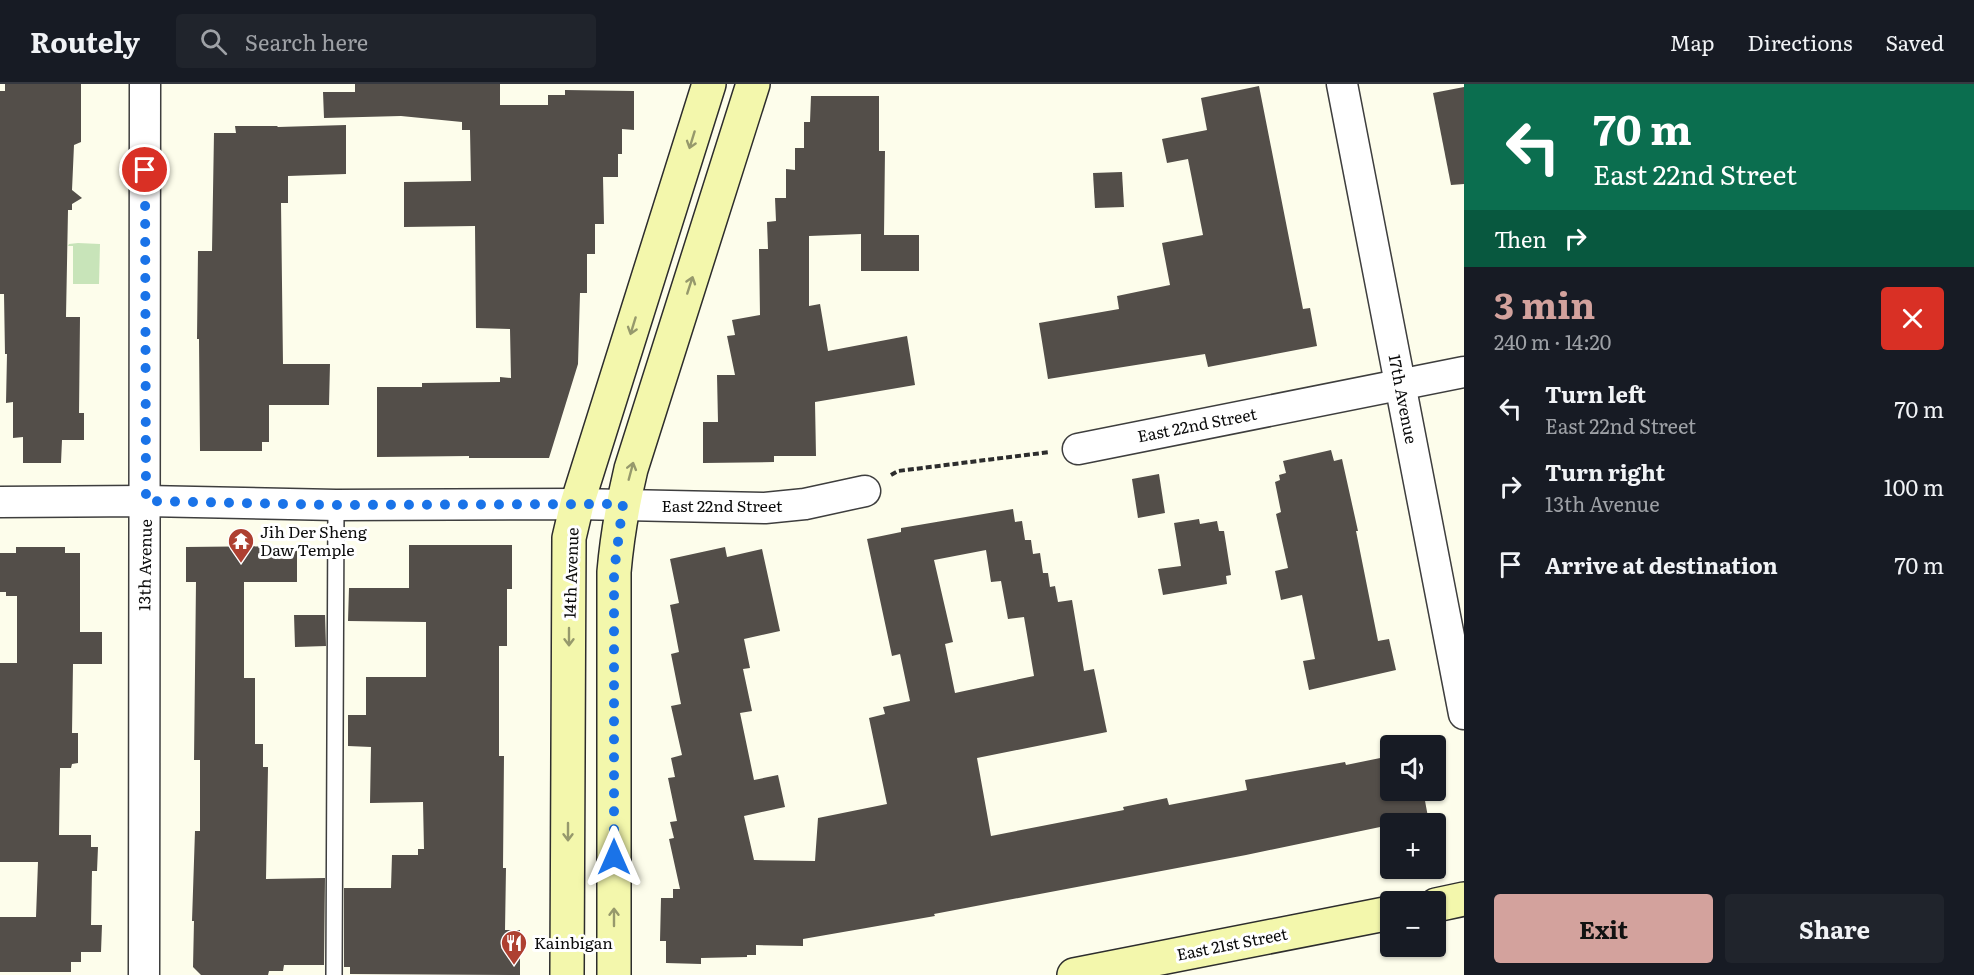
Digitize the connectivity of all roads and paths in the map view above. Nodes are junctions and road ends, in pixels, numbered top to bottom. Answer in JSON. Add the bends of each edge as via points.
{"nodes":[{"id":1,"x":145,"y":84,"type":"edge"},
{"id":2,"x":709,"y":84,"type":"edge"},
{"id":3,"x":753,"y":84,"type":"edge"},
{"id":4,"x":1342,"y":84,"type":"edge"},
{"id":5,"x":1464,"y":372,"type":"edge"},
{"id":6,"x":1400,"y":384,"type":"junction"},
{"id":7,"x":1078,"y":448,"type":"joint"},
{"id":8,"x":865,"y":491,"type":"joint"},
{"id":9,"x":146,"y":501,"type":"junction"},
{"id":10,"x":0,"y":502,"type":"edge"},
{"id":11,"x":577,"y":504,"type":"junction"},
{"id":12,"x":623,"y":504,"type":"junction"},
{"id":13,"x":336,"y":505,"type":"junction"},
{"id":14,"x":1464,"y":714,"type":"edge"},
{"id":15,"x":1464,"y":899,"type":"edge"},
{"id":16,"x":1446,"y":903,"type":"edge"},
{"id":17,"x":1380,"y":915,"type":"edge"},
{"id":18,"x":144,"y":975,"type":"edge"},
{"id":19,"x":334,"y":975,"type":"edge"},
{"id":20,"x":567,"y":975,"type":"edge"},
{"id":21,"x":614,"y":975,"type":"edge"},
{"id":22,"x":1074,"y":975,"type":"edge"}],
"edges":[{"from":1,"to":9,"type":"street","name":"13th Avenue"},
{"from":2,"to":11,"type":"main road","name":"14th Avenue","one_way":true},
{"from":12,"to":3,"type":"main road","one_way":true},
{"from":4,"to":6,"type":"street","name":"17th Avenue"},
{"from":5,"to":6,"type":"street","name":"East 22nd Street"},
{"from":6,"to":7,"type":"street","name":"East 22nd Street"},
{"from":6,"to":14,"type":"street","name":"17th Avenue"},
{"from":7,"to":8,"type":"path","via":[[898,471]]},
{"from":8,"to":12,"type":"street","name":"East 22nd Street","via":[[765,508]]},
{"from":9,"to":10,"type":"street","name":"East 22nd Street"},
{"from":9,"to":13,"type":"street","name":"East 22nd Street"},
{"from":9,"to":18,"type":"street","name":"13th Avenue"},
{"from":11,"to":12,"type":"street","name":"East 22nd Street"},
{"from":11,"to":13,"type":"street","name":"East 22nd Street"},
{"from":11,"to":20,"type":"main road","name":"14th Avenue","one_way":true,"via":[[569,538]]},
{"from":21,"to":12,"type":"main road","one_way":true,"via":[[614,572]]},
{"from":13,"to":19,"type":"lane"},
{"from":15,"to":16,"type":"main road"},
{"from":17,"to":22,"type":"main road","name":"East 21st Street"}]}
